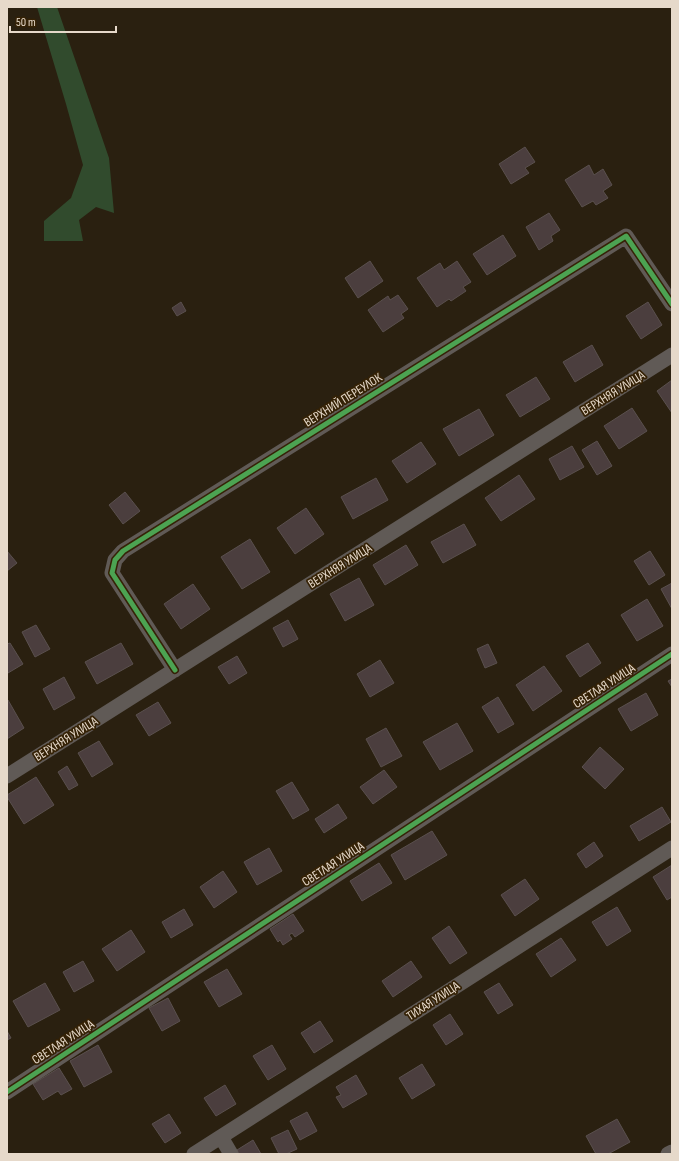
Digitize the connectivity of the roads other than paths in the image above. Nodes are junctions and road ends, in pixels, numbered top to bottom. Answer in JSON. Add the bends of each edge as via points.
{"nodes":[{"id":1,"x":672,"y":304,"type":"edge"},
{"id":2,"x":672,"y":355,"type":"edge"},
{"id":3,"x":672,"y":654,"type":"edge"},
{"id":4,"x":175,"y":670,"type":"junction"},
{"id":5,"x":7,"y":776,"type":"edge"},
{"id":6,"x":672,"y":848,"type":"edge"},
{"id":7,"x":7,"y":1092,"type":"edge"},
{"id":8,"x":221,"y":1137,"type":"junction"},
{"id":9,"x":672,"y":1152,"type":"edge"},
{"id":10,"x":194,"y":1154,"type":"edge"},
{"id":11,"x":231,"y":1154,"type":"edge"},
{"id":12,"x":668,"y":1154,"type":"edge"}],
"edges":[{"from":1,"to":4,"type":"street","name":"ВЕРХНИЙ ПЕРЕУЛОК","via":[[626,236],[123,551],[115,560],[112,572]]},
{"from":2,"to":4,"type":"street","name":"ВЕРХНЯЯ УЛИЦА"},
{"from":3,"to":7,"type":"street","name":"СВЕТЛАЯ УЛИЦА"},
{"from":4,"to":5,"type":"street","name":"ВЕРХНЯЯ УЛИЦА"},
{"from":6,"to":8,"type":"street","name":"ТИХАЯ УЛИЦА"},
{"from":8,"to":10,"type":"street","name":"ТИХАЯ УЛИЦА"},
{"from":8,"to":11,"type":"street"},
{"from":9,"to":12,"type":"street"}]}
